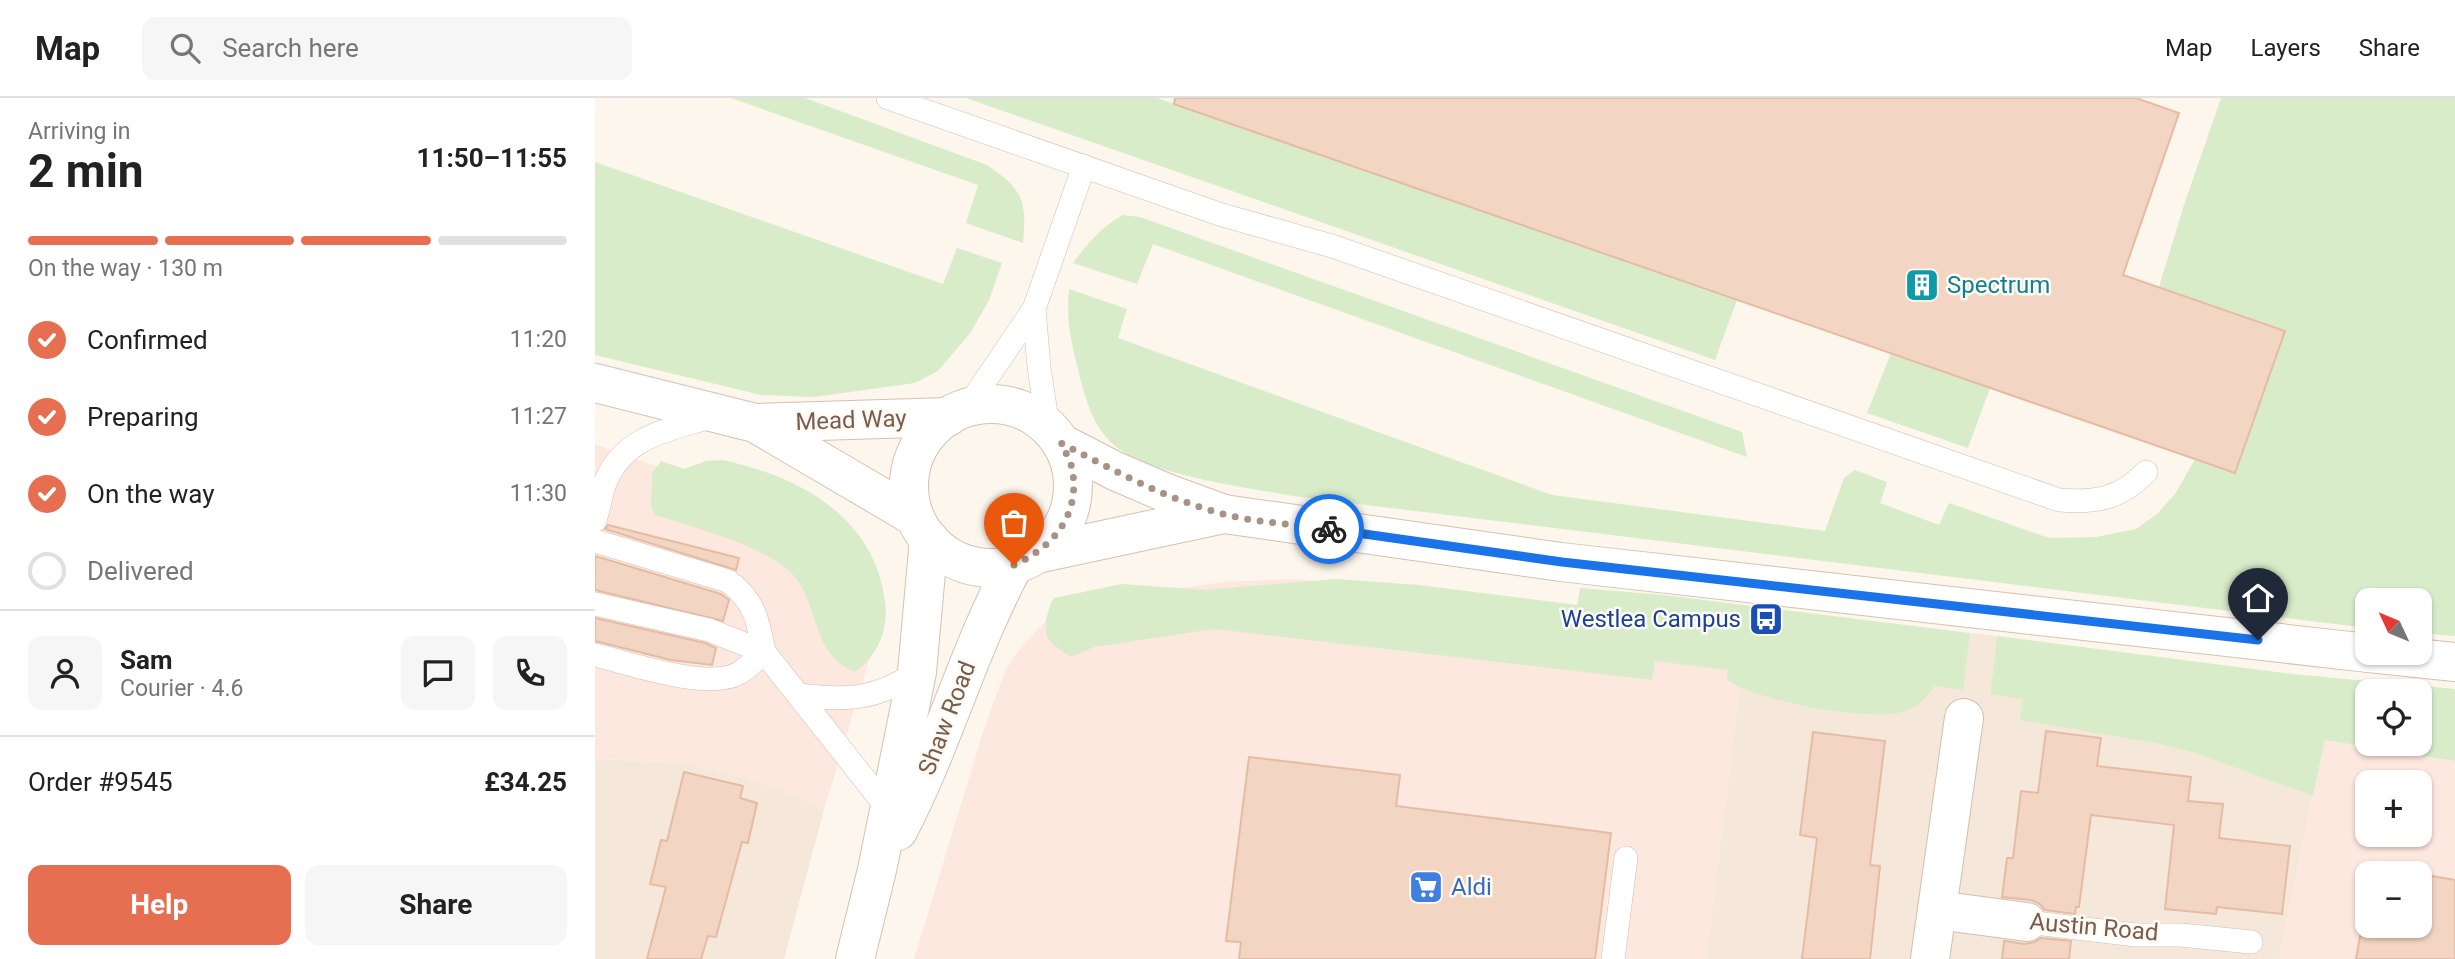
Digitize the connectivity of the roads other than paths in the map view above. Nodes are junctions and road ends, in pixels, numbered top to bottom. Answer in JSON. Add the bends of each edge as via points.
{"nodes":[{"id":1,"x":888,"y":98,"type":"edge"},
{"id":2,"x":1084,"y":166,"type":"junction"},
{"id":3,"x":1034,"y":309,"type":"junction"},
{"id":4,"x":595,"y":383,"type":"edge"},
{"id":5,"x":957,"y":413,"type":"junction"},
{"id":6,"x":737,"y":419,"type":"junction"},
{"id":7,"x":1055,"y":435,"type":"junction"},
{"id":8,"x":2146,"y":471,"type":"dead end"},
{"id":9,"x":597,"y":512,"type":"edge"},
{"id":10,"x":1224,"y":514,"type":"junction"},
{"id":11,"x":922,"y":528,"type":"junction"},
{"id":12,"x":595,"y":541,"type":"edge"},
{"id":13,"x":1026,"y":559,"type":"junction"},
{"id":14,"x":595,"y":604,"type":"edge"},
{"id":15,"x":2355,"y":651,"type":"edge"},
{"id":16,"x":764,"y":652,"type":"junction"},
{"id":17,"x":595,"y":655,"type":"edge"},
{"id":18,"x":2433,"y":660,"type":"edge"},
{"id":19,"x":2455,"y":662,"type":"edge"},
{"id":20,"x":916,"y":672,"type":"junction"},
{"id":21,"x":799,"y":695,"type":"junction"},
{"id":22,"x":1964,"y":719,"type":"dead end"},
{"id":23,"x":889,"y":810,"type":"junction"},
{"id":24,"x":1626,"y":858,"type":"dead end"},
{"id":25,"x":877,"y":870,"type":"junction"},
{"id":26,"x":1937,"y":910,"type":"junction"},
{"id":27,"x":2027,"y":922,"type":"joint"},
{"id":28,"x":2251,"y":942,"type":"dead end"},
{"id":29,"x":855,"y":959,"type":"edge"},
{"id":30,"x":1613,"y":959,"type":"edge"},
{"id":31,"x":1930,"y":959,"type":"edge"}],
"edges":[{"from":1,"to":2,"type":"lane"},
{"from":2,"to":3,"type":"lane"},
{"from":2,"to":8,"type":"lane","via":[[1222,215],[1332,246],[2059,500],[2118,495]]},
{"from":3,"to":5,"type":"lane"},
{"from":3,"to":7,"type":"lane","via":[[1039,367]]},
{"from":4,"to":6,"type":"main road","name":"Mead Way"},
{"from":5,"to":6,"type":"main road","name":"Mead Way"},
{"from":5,"to":7,"type":"main road","via":[[991,404],[1013,407],[1032,415]]},
{"from":5,"to":11,"type":"main road","via":[[930,431],[911,469],[910,491]]},
{"from":6,"to":9,"type":"lane","via":[[661,432],[632,445],[613,467]]},
{"from":6,"to":11,"type":"main road","name":"Mead Way"},
{"from":7,"to":10,"type":"main road","via":[[1115,471]]},
{"from":7,"to":13,"type":"main road","via":[[1072,468],[1073,495],[1065,521],[1050,543]]},
{"from":10,"to":13,"type":"main road"},
{"from":10,"to":15,"type":"main road","via":[[1562,562]]},
{"from":11,"to":13,"type":"main road","via":[[949,557],[973,566],[994,568]]},
{"from":11,"to":20,"type":"main road","name":"Shaw Road"},
{"from":12,"to":16,"type":"lane","via":[[728,581],[743,592],[754,611]]},
{"from":13,"to":25,"type":"main road","name":"Shaw Road","via":[[978,639],[919,791]]},
{"from":14,"to":16,"type":"lane","via":[[709,630]]},
{"from":16,"to":17,"type":"lane","via":[[738,674],[716,680],[689,678]]},
{"from":16,"to":21,"type":"lane"},
{"from":18,"to":19,"type":"main road"},
{"from":20,"to":21,"type":"lane","via":[[875,693],[845,698]]},
{"from":20,"to":23,"type":"main road","name":"Shaw Road"},
{"from":21,"to":23,"type":"lane"},
{"from":22,"to":26,"type":"main road"},
{"from":23,"to":25,"type":"main road","name":"Shaw Road"},
{"from":24,"to":30,"type":"lane"},
{"from":25,"to":29,"type":"main road","name":"Shaw Road"},
{"from":26,"to":27,"type":"main road","name":"Austin Road"},
{"from":26,"to":31,"type":"main road"},
{"from":27,"to":28,"type":"lane","name":"Austin Road"}]}
